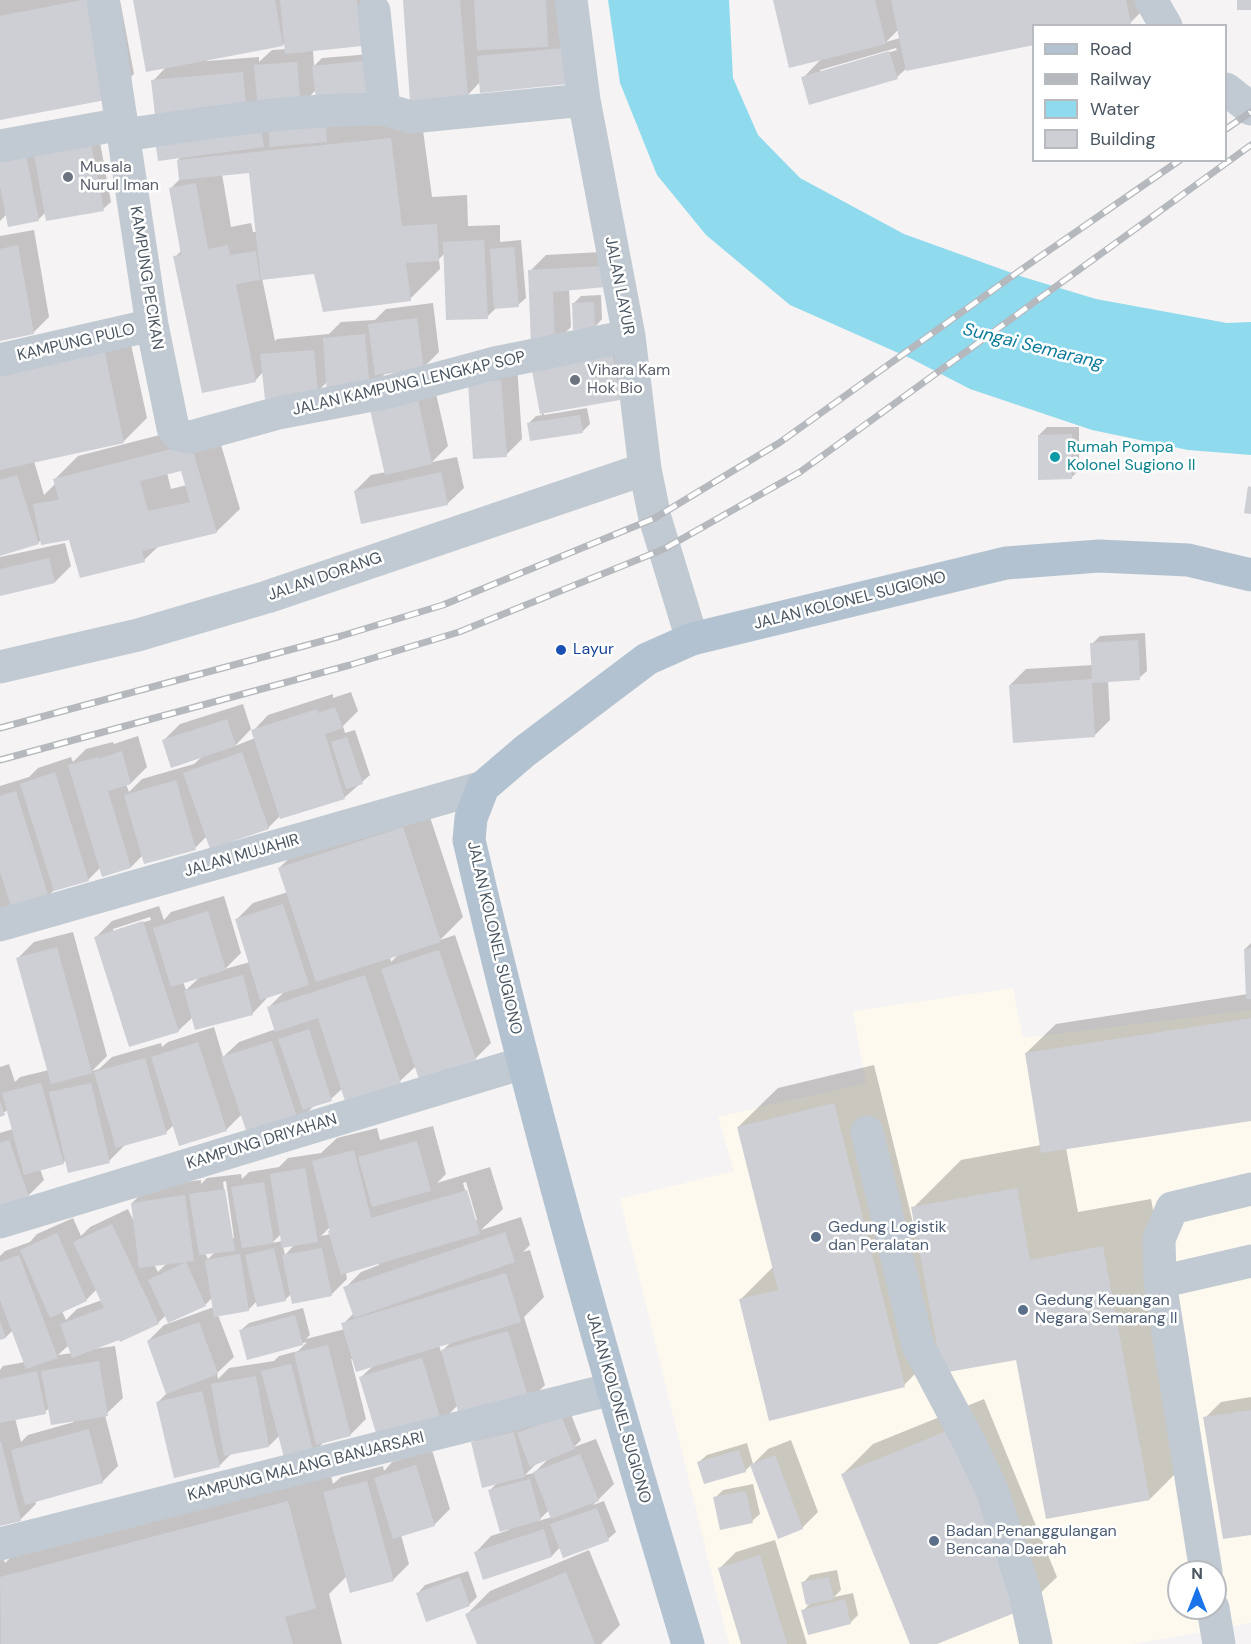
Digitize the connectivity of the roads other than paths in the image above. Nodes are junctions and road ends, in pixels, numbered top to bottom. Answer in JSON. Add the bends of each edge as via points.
{"nodes":[{"id":1,"x":103,"y":0,"type":"edge"},
{"id":2,"x":571,"y":0,"type":"edge"},
{"id":3,"x":1151,"y":0,"type":"edge"},
{"id":4,"x":374,"y":11,"type":"dead end"},
{"id":5,"x":1165,"y":24,"type":"edge"},
{"id":6,"x":1227,"y":90,"type":"edge"},
{"id":7,"x":584,"y":100,"type":"junction"},
{"id":8,"x":384,"y":108,"type":"junction"},
{"id":9,"x":1251,"y":109,"type":"edge"},
{"id":10,"x":123,"y":130,"type":"junction"},
{"id":11,"x":0,"y":146,"type":"edge"},
{"id":12,"x":152,"y":326,"type":"junction"},
{"id":13,"x":629,"y":336,"type":"junction"},
{"id":14,"x":0,"y":360,"type":"edge"},
{"id":15,"x":191,"y":437,"type":"joint"},
{"id":16,"x":645,"y":469,"type":"junction"},
{"id":17,"x":1251,"y":575,"type":"edge"},
{"id":18,"x":692,"y":639,"type":"junction"},
{"id":19,"x":0,"y":667,"type":"edge"},
{"id":20,"x":483,"y":787,"type":"junction"},
{"id":21,"x":0,"y":925,"type":"edge"},
{"id":22,"x":524,"y":1063,"type":"junction"},
{"id":23,"x":867,"y":1132,"type":"dead end"},
{"id":24,"x":1251,"y":1189,"type":"edge"},
{"id":25,"x":0,"y":1222,"type":"edge"},
{"id":26,"x":1251,"y":1261,"type":"edge"},
{"id":27,"x":1160,"y":1282,"type":"junction"},
{"id":28,"x":612,"y":1389,"type":"junction"},
{"id":29,"x":0,"y":1544,"type":"edge"},
{"id":30,"x":1204,"y":1560,"type":"edge"},
{"id":31,"x":1215,"y":1620,"type":"edge"},
{"id":32,"x":688,"y":1644,"type":"edge"},
{"id":33,"x":1036,"y":1644,"type":"edge"},
{"id":34,"x":1219,"y":1644,"type":"edge"}],
"edges":[{"from":1,"to":10,"type":"street","name":"KAMPUNG PECIKAN"},
{"from":2,"to":7,"type":"street","name":"JALAN LAYUR"},
{"from":3,"to":5,"type":"street"},
{"from":4,"to":8,"type":"street"},
{"from":6,"to":9,"type":"street"},
{"from":7,"to":8,"type":"street","via":[[411,117]]},
{"from":7,"to":13,"type":"street","name":"JALAN LAYUR"},
{"from":8,"to":10,"type":"street","via":[[338,108]]},
{"from":10,"to":11,"type":"street"},
{"from":10,"to":12,"type":"street","name":"KAMPUNG PECIKAN"},
{"from":12,"to":14,"type":"street","name":"KAMPUNG PULO"},
{"from":12,"to":15,"type":"street","name":"KAMPUNG PECIKAN","via":[[173,428],[179,435]]},
{"from":13,"to":15,"type":"street","name":"JALAN KAMPUNG LENGKAP SOP","via":[[495,363],[388,392],[278,413]]},
{"from":13,"to":16,"type":"street","name":"JALAN LAYUR"},
{"from":16,"to":18,"type":"street","name":"JALAN LAYUR","via":[[655,518]]},
{"from":16,"to":19,"type":"street","name":"JALAN DORANG","via":[[267,597],[138,635]]},
{"from":17,"to":18,"type":"main road","name":"JALAN KOLONEL SUGIONO","via":[[1188,560],[1099,556],[1006,563]]},
{"from":18,"to":20,"type":"main road","name":"JALAN KOLONEL SUGIONO","via":[[647,659]]},
{"from":20,"to":21,"type":"street","name":"JALAN MUJAHIR"},
{"from":20,"to":22,"type":"main road","name":"JALAN KOLONEL SUGIONO","via":[[471,818],[469,840]]},
{"from":22,"to":25,"type":"street","name":"KAMPUNG DRIYAHAN"},
{"from":22,"to":28,"type":"main road","name":"JALAN KOLONEL SUGIONO"},
{"from":23,"to":33,"type":"street","via":[[918,1346],[992,1490],[1025,1593]]},
{"from":24,"to":27,"type":"street","via":[[1172,1208],[1159,1239]]},
{"from":26,"to":27,"type":"street"},
{"from":27,"to":30,"type":"street"},
{"from":28,"to":29,"type":"street","name":"KAMPUNG MALANG BANJARSARI"},
{"from":28,"to":32,"type":"main road","name":"JALAN KOLONEL SUGIONO"},
{"from":31,"to":34,"type":"street"}]}
